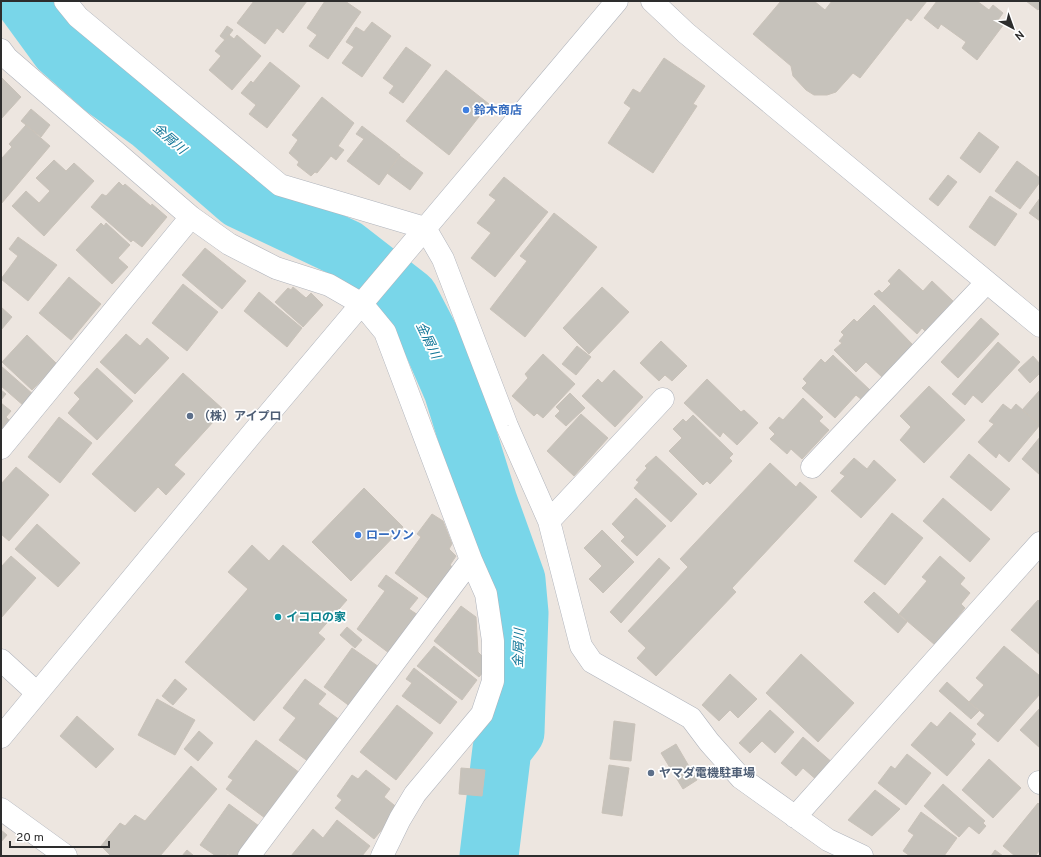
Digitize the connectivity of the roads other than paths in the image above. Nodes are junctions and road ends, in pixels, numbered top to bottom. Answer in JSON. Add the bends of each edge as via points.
{"nodes":[{"id":1,"x":65,"y":1,"type":"edge"},
{"id":2,"x":617,"y":1,"type":"edge"},
{"id":3,"x":652,"y":1,"type":"edge"},
{"id":4,"x":3,"y":55,"type":"edge"},
{"id":5,"x":191,"y":217,"type":"junction"},
{"id":6,"x":425,"y":228,"type":"junction"},
{"id":7,"x":988,"y":282,"type":"junction"},
{"id":8,"x":362,"y":304,"type":"junction"},
{"id":9,"x":1040,"y":326,"type":"edge"},
{"id":10,"x":664,"y":399,"type":"dead end"},
{"id":11,"x":1,"y":448,"type":"edge"},
{"id":12,"x":812,"y":467,"type":"dead end"},
{"id":13,"x":549,"y":521,"type":"junction"},
{"id":14,"x":1040,"y":543,"type":"edge"},
{"id":15,"x":471,"y":560,"type":"junction"},
{"id":16,"x":1,"y":660,"type":"edge"},
{"id":17,"x":37,"y":693,"type":"junction"},
{"id":18,"x":1,"y":737,"type":"edge"},
{"id":19,"x":1,"y":809,"type":"edge"},
{"id":20,"x":795,"y":817,"type":"junction"},
{"id":21,"x":66,"y":856,"type":"edge"},
{"id":22,"x":249,"y":856,"type":"edge"},
{"id":23,"x":382,"y":856,"type":"edge"},
{"id":24,"x":862,"y":856,"type":"edge"}],
"edges":[{"from":1,"to":6,"type":"street","via":[[78,17],[280,185]]},
{"from":2,"to":6,"type":"street"},
{"from":3,"to":7,"type":"street","via":[[692,39]]},
{"from":4,"to":5,"type":"street"},
{"from":5,"to":8,"type":"street","via":[[236,247],[276,268],[329,285]]},
{"from":5,"to":11,"type":"street"},
{"from":6,"to":8,"type":"street"},
{"from":6,"to":13,"type":"street","via":[[444,259],[507,426]]},
{"from":7,"to":9,"type":"street"},
{"from":7,"to":12,"type":"street"},
{"from":8,"to":15,"type":"street","via":[[385,332]]},
{"from":8,"to":17,"type":"street"},
{"from":10,"to":13,"type":"street"},
{"from":13,"to":20,"type":"street","via":[[581,646],[592,662],[691,718],[741,778]]},
{"from":14,"to":20,"type":"street"},
{"from":15,"to":22,"type":"street"},
{"from":15,"to":23,"type":"street","via":[[486,594],[493,641],[493,681],[482,714],[415,794]]},
{"from":16,"to":17,"type":"street"},
{"from":17,"to":18,"type":"street"},
{"from":19,"to":21,"type":"street"},
{"from":20,"to":24,"type":"street","via":[[828,840]]}]}
